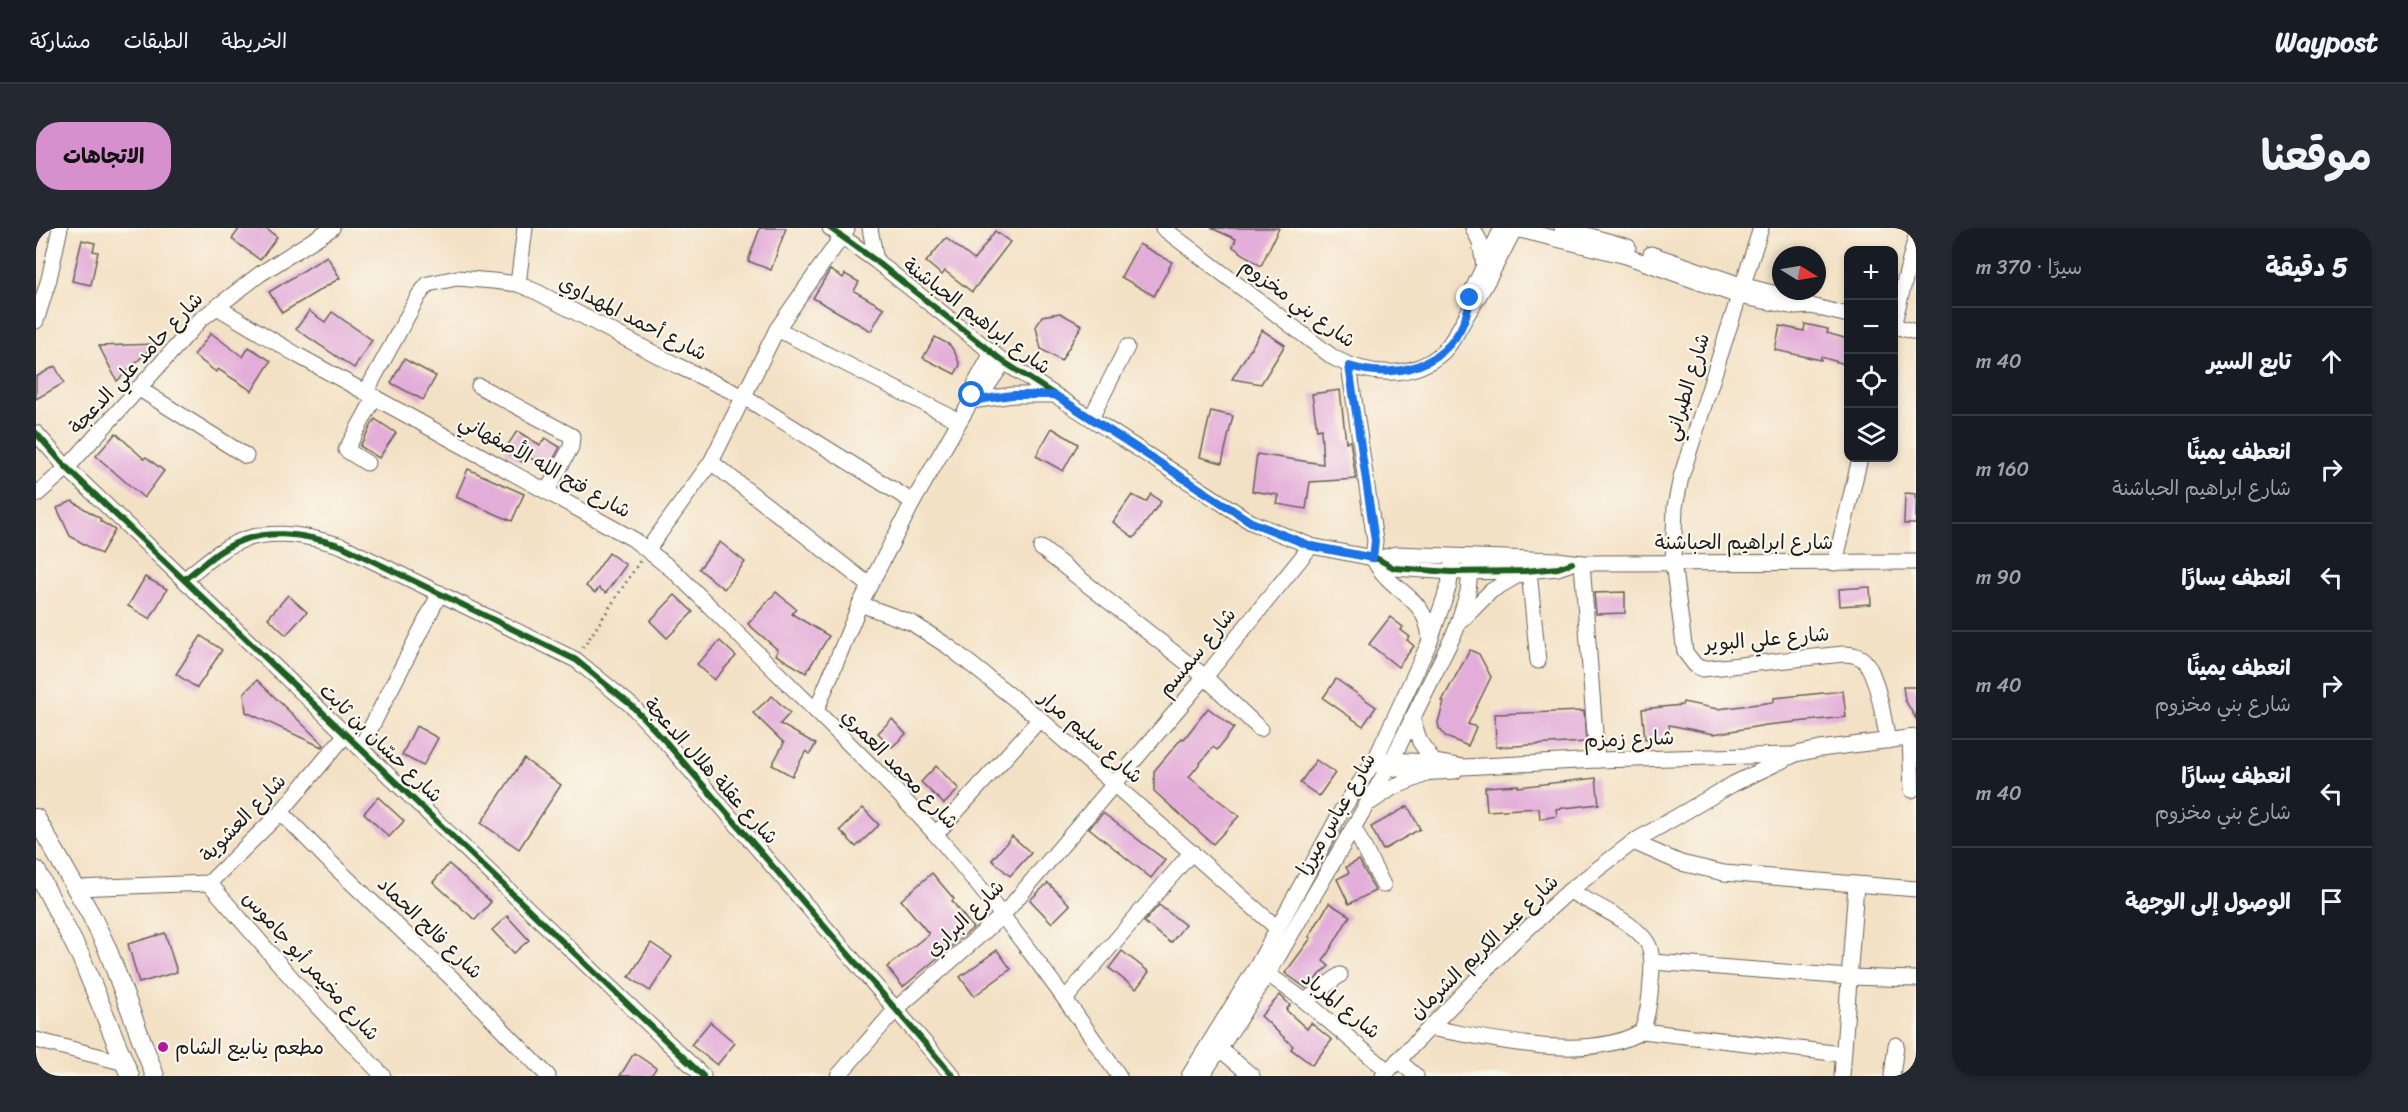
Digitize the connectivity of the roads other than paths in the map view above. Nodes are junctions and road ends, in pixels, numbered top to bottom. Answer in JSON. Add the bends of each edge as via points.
{"nodes":[{"id":1,"x":60,"y":228,"type":"edge"},
{"id":2,"x":332,"y":228,"type":"edge"},
{"id":3,"x":525,"y":228,"type":"edge"},
{"id":4,"x":870,"y":228,"type":"edge"},
{"id":5,"x":1163,"y":228,"type":"edge"},
{"id":6,"x":1473,"y":228,"type":"edge"},
{"id":7,"x":1502,"y":228,"type":"edge"},
{"id":8,"x":1514,"y":228,"type":"edge"},
{"id":9,"x":1562,"y":228,"type":"edge"},
{"id":10,"x":1761,"y":228,"type":"edge"},
{"id":11,"x":840,"y":231,"type":"edge"},
{"id":12,"x":1916,"y":237,"type":"edge"},
{"id":13,"x":1627,"y":251,"type":"junction"},
{"id":14,"x":876,"y":261,"type":"junction"},
{"id":15,"x":1484,"y":266,"type":"junction"},
{"id":16,"x":518,"y":284,"type":"junction"},
{"id":17,"x":1739,"y":290,"type":"junction"},
{"id":18,"x":1898,"y":304,"type":"edge"},
{"id":19,"x":217,"y":307,"type":"junction"},
{"id":20,"x":1469,"y":312,"type":"junction"},
{"id":21,"x":1844,"y":314,"type":"edge"},
{"id":22,"x":36,"y":321,"type":"edge"},
{"id":23,"x":1898,"y":327,"type":"edge"},
{"id":24,"x":777,"y":329,"type":"junction"},
{"id":25,"x":1916,"y":332,"type":"edge"},
{"id":26,"x":1127,"y":347,"type":"dead end"},
{"id":27,"x":998,"y":357,"type":"junction"},
{"id":28,"x":1349,"y":366,"type":"junction"},
{"id":29,"x":479,"y":386,"type":"dead end"},
{"id":30,"x":138,"y":388,"type":"junction"},
{"id":31,"x":371,"y":395,"type":"junction"},
{"id":32,"x":1055,"y":395,"type":"junction"},
{"id":33,"x":744,"y":397,"type":"junction"},
{"id":34,"x":971,"y":401,"type":"junction"},
{"id":35,"x":1091,"y":418,"type":"junction"},
{"id":36,"x":959,"y":421,"type":"junction"},
{"id":37,"x":36,"y":434,"type":"edge"},
{"id":38,"x":246,"y":456,"type":"dead end"},
{"id":39,"x":367,"y":462,"type":"dead end"},
{"id":40,"x":711,"y":462,"type":"junction"},
{"id":41,"x":1859,"y":462,"type":"edge"},
{"id":42,"x":67,"y":468,"type":"junction"},
{"id":43,"x":548,"y":491,"type":"junction"},
{"id":44,"x":36,"y":495,"type":"edge"},
{"id":45,"x":912,"y":502,"type":"junction"},
{"id":46,"x":1311,"y":546,"type":"junction"},
{"id":47,"x":1041,"y":548,"type":"dead end"},
{"id":48,"x":648,"y":549,"type":"junction"},
{"id":49,"x":1376,"y":558,"type":"junction"},
{"id":50,"x":1916,"y":562,"type":"edge"},
{"id":51,"x":1577,"y":563,"type":"junction"},
{"id":52,"x":1673,"y":563,"type":"junction"},
{"id":53,"x":1835,"y":563,"type":"junction"},
{"id":54,"x":1452,"y":565,"type":"junction"},
{"id":55,"x":1471,"y":565,"type":"junction"},
{"id":56,"x":1527,"y":571,"type":"junction"},
{"id":57,"x":185,"y":579,"type":"junction"},
{"id":58,"x":869,"y":585,"type":"junction"},
{"id":59,"x":440,"y":593,"type":"junction"},
{"id":60,"x":860,"y":604,"type":"junction"},
{"id":61,"x":1456,"y":630,"type":"junction"},
{"id":62,"x":1430,"y":641,"type":"junction"},
{"id":63,"x":1538,"y":661,"type":"dead end"},
{"id":64,"x":1205,"y":677,"type":"junction"},
{"id":65,"x":816,"y":711,"type":"junction"},
{"id":66,"x":1412,"y":717,"type":"junction"},
{"id":67,"x":1040,"y":719,"type":"junction"},
{"id":68,"x":1260,"y":729,"type":"dead end"},
{"id":69,"x":347,"y":733,"type":"junction"},
{"id":70,"x":1913,"y":738,"type":"edge"},
{"id":71,"x":1888,"y":741,"type":"junction"},
{"id":72,"x":361,"y":747,"type":"junction"},
{"id":73,"x":1796,"y":754,"type":"junction"},
{"id":74,"x":1597,"y":760,"type":"junction"},
{"id":75,"x":1382,"y":762,"type":"junction"},
{"id":76,"x":1432,"y":768,"type":"junction"},
{"id":77,"x":1113,"y":783,"type":"junction"},
{"id":78,"x":1912,"y":790,"type":"dead end"},
{"id":79,"x":1369,"y":804,"type":"junction"},
{"id":80,"x":281,"y":812,"type":"junction"},
{"id":81,"x":36,"y":818,"type":"edge"},
{"id":82,"x":1354,"y":828,"type":"junction"},
{"id":83,"x":936,"y":834,"type":"junction"},
{"id":84,"x":1633,"y":842,"type":"junction"},
{"id":85,"x":1192,"y":852,"type":"junction"},
{"id":86,"x":36,"y":870,"type":"edge"},
{"id":87,"x":209,"y":883,"type":"junction"},
{"id":88,"x":1383,"y":885,"type":"dead end"},
{"id":89,"x":1856,"y":885,"type":"junction"},
{"id":90,"x":76,"y":888,"type":"junction"},
{"id":91,"x":1916,"y":889,"type":"edge"},
{"id":92,"x":1569,"y":891,"type":"junction"},
{"id":93,"x":1003,"y":915,"type":"junction"},
{"id":94,"x":1277,"y":928,"type":"junction"},
{"id":95,"x":1653,"y":962,"type":"junction"},
{"id":96,"x":1268,"y":974,"type":"junction"},
{"id":97,"x":1340,"y":975,"type":"dead end"},
{"id":98,"x":1849,"y":977,"type":"junction"},
{"id":99,"x":1916,"y":980,"type":"edge"},
{"id":100,"x":1066,"y":998,"type":"junction"},
{"id":101,"x":1305,"y":1001,"type":"junction"},
{"id":102,"x":896,"y":1009,"type":"junction"},
{"id":103,"x":1430,"y":1028,"type":"junction"},
{"id":104,"x":1642,"y":1031,"type":"junction"},
{"id":105,"x":36,"y":1040,"type":"edge"},
{"id":106,"x":1896,"y":1045,"type":"dead end"},
{"id":107,"x":1216,"y":1046,"type":"junction"},
{"id":108,"x":1842,"y":1054,"type":"junction"},
{"id":109,"x":127,"y":1069,"type":"edge"},
{"id":110,"x":1389,"y":1069,"type":"edge"},
{"id":111,"x":155,"y":1076,"type":"edge"},
{"id":112,"x":383,"y":1076,"type":"edge"},
{"id":113,"x":548,"y":1076,"type":"edge"},
{"id":114,"x":703,"y":1076,"type":"edge"},
{"id":115,"x":838,"y":1076,"type":"edge"},
{"id":116,"x":953,"y":1076,"type":"edge"},
{"id":117,"x":1119,"y":1076,"type":"edge"},
{"id":118,"x":1189,"y":1076,"type":"edge"},
{"id":119,"x":1203,"y":1076,"type":"edge"},
{"id":120,"x":1252,"y":1076,"type":"edge"},
{"id":121,"x":1416,"y":1076,"type":"edge"},
{"id":122,"x":1842,"y":1076,"type":"edge"},
{"id":123,"x":1892,"y":1076,"type":"edge"}],
"edges":[{"from":1,"to":22,"type":"street"},
{"from":2,"to":19,"type":"street","name":"شارع حامد علي الدعجة"},
{"from":3,"to":16,"type":"street"},
{"from":4,"to":14,"type":"street"},
{"from":5,"to":28,"type":"street","name":"شارع بني مخزوم","via":[[1321,349]]},
{"from":6,"to":15,"type":"street"},
{"from":7,"to":15,"type":"street","name":"شارع بني مخزوم"},
{"from":8,"to":13,"type":"street"},
{"from":8,"to":20,"type":"street","name":"شارع بني مخزوم"},
{"from":9,"to":13,"type":"street"},
{"from":10,"to":17,"type":"street","name":"شارع الطبراني"},
{"from":11,"to":14,"type":"street","name":"شارع ابراهيم الحباشنة"},
{"from":11,"to":24,"type":"street"},
{"from":12,"to":18,"type":"street"},
{"from":13,"to":17,"type":"street"},
{"from":14,"to":27,"type":"street","name":"شارع ابراهيم الحباشنة"},
{"from":15,"to":20,"type":"street","name":"شارع بني مخزوم","via":[[1472,292]]},
{"from":16,"to":31,"type":"street","name":"شارع أحمد المهداوي","via":[[457,278],[428,284]]},
{"from":16,"to":33,"type":"street","name":"شارع أحمد المهداوي"},
{"from":17,"to":21,"type":"street","via":[[1797,298],[1811,306]]},
{"from":17,"to":52,"type":"street","name":"شارع الطبراني","via":[[1681,477],[1675,507]]},
{"from":19,"to":30,"type":"street","name":"شارع حامد علي الدعجة"},
{"from":19,"to":31,"type":"street","name":"شارع فتح الله الأصفهاني"},
{"from":20,"to":28,"type":"street","name":"شارع بني مخزوم","via":[[1443,351],[1427,363],[1388,373]]},
{"from":23,"to":25,"type":"street"},
{"from":24,"to":33,"type":"street"},
{"from":24,"to":36,"type":"street"},
{"from":26,"to":35,"type":"street"},
{"from":27,"to":32,"type":"street","name":"شارع ابراهيم الحباشنة"},
{"from":27,"to":34,"type":"street","name":"شارع محمد العمري","via":[[984,391]]},
{"from":28,"to":49,"type":"street"},
{"from":29,"to":43,"type":"street","via":[[572,436],[571,447]]},
{"from":30,"to":38,"type":"street"},
{"from":30,"to":42,"type":"street","name":"شارع حامد علي الدعجة"},
{"from":31,"to":39,"type":"street","name":"شارع أحمد المهداوي","via":[[346,450]]},
{"from":31,"to":43,"type":"street","name":"شارع فتح الله الأصفهاني"},
{"from":32,"to":34,"type":"street","via":[[1012,395]]},
{"from":32,"to":35,"type":"street","name":"شارع ابراهيم الحباشنة"},
{"from":33,"to":40,"type":"street"},
{"from":33,"to":45,"type":"street","name":"شارع أحمد المهداوي"},
{"from":34,"to":36,"type":"street","name":"شارع محمد العمري"},
{"from":35,"to":46,"type":"street","name":"شارع ابراهيم الحباشنة","via":[[1251,522]]},
{"from":36,"to":45,"type":"street","name":"شارع محمد العمري"},
{"from":37,"to":42,"type":"street","name":"شارع حسّان بن ثابت"},
{"from":40,"to":48,"type":"street"},
{"from":40,"to":58,"type":"street"},
{"from":41,"to":53,"type":"street"},
{"from":42,"to":44,"type":"street","name":"شارع حامد علي الدعجة"},
{"from":42,"to":57,"type":"street","name":"شارع حسّان بن ثابت"},
{"from":43,"to":48,"type":"street","name":"شارع فتح الله الأصفهاني"},
{"from":45,"to":58,"type":"street","name":"شارع محمد العمري"},
{"from":46,"to":49,"type":"street","name":"شارع ابراهيم الحباشنة"},
{"from":46,"to":64,"type":"street","name":"شارع سمسم"},
{"from":47,"to":64,"type":"street"},
{"from":48,"to":65,"type":"street","name":"شارع فتح الله الأصفهاني"},
{"from":49,"to":54,"type":"street","name":"شارع ابراهيم الحباشنة","via":[[1394,568]]},
{"from":49,"to":62,"type":"street","via":[[1387,579],[1418,604],[1426,616]]},
{"from":50,"to":53,"type":"street","name":"شارع ابراهيم الحباشنة"},
{"from":51,"to":52,"type":"street","name":"شارع ابراهيم الحباشنة"},
{"from":51,"to":55,"type":"street","name":"شارع ابراهيم الحباشنة","via":[[1557,560]]},
{"from":51,"to":56,"type":"street","name":"شارع ابراهيم الحباشنة"},
{"from":51,"to":74,"type":"street"},
{"from":52,"to":53,"type":"street","name":"شارع ابراهيم الحباشنة"},
{"from":52,"to":71,"type":"street","name":"شارع علي البوير","via":[[1685,652],[1695,665],[1702,669],[1852,654],[1870,668]]},
{"from":54,"to":55,"type":"street","name":"شارع ابراهيم الحباشنة"},
{"from":54,"to":62,"type":"street","name":"شارع عباس ميرزا"},
{"from":55,"to":56,"type":"street","name":"شارع ابراهيم الحباشنة"},
{"from":55,"to":61,"type":"street","name":"شارع عباس ميرزا","via":[[1468,592]]},
{"from":56,"to":61,"type":"street","via":[[1481,599]]},
{"from":56,"to":63,"type":"street"},
{"from":57,"to":59,"type":"street","name":"شارع عقلة هلال الدعجة","via":[[224,549],[248,538],[275,533],[342,546]]},
{"from":57,"to":69,"type":"street","name":"شارع حسّان بن ثابت"},
{"from":58,"to":60,"type":"street","name":"شارع محمد العمري"},
{"from":59,"to":72,"type":"street"},
{"from":59,"to":102,"type":"street","name":"شارع عقلة هلال الدعجة","via":[[576,660],[632,706]]},
{"from":60,"to":65,"type":"street","name":"شارع محمد العمري"},
{"from":60,"to":67,"type":"street","name":"شارع سليم مرار","via":[[926,630]]},
{"from":61,"to":66,"type":"street","name":"شارع عباس ميرزا"},
{"from":62,"to":75,"type":"street","name":"شارع عباس ميرزا"},
{"from":64,"to":68,"type":"street"},
{"from":64,"to":77,"type":"street","name":"شارع سمسم"},
{"from":65,"to":83,"type":"street","name":"شارع محمد العمري"},
{"from":66,"to":75,"type":"street","name":"شارع عباس ميرزا"},
{"from":66,"to":76,"type":"street"},
{"from":67,"to":77,"type":"street","name":"شارع سليم مرار"},
{"from":67,"to":83,"type":"street"},
{"from":69,"to":72,"type":"street","name":"شارع حسّان بن ثابت"},
{"from":69,"to":80,"type":"street","name":"شارع العشوية"},
{"from":70,"to":71,"type":"street","name":"شارع عبد الكريم الشرمان"},
{"from":70,"to":78,"type":"street"},
{"from":71,"to":73,"type":"street","name":"شارع عبد الكريم الشرمان"},
{"from":72,"to":114,"type":"street","name":"شارع حسّان بن ثابت"},
{"from":73,"to":74,"type":"street","name":"شارع زمزم"},
{"from":73,"to":84,"type":"street","name":"شارع عبد الكريم الشرمان","via":[[1733,784]]},
{"from":74,"to":76,"type":"street","name":"شارع زمزم"},
{"from":75,"to":76,"type":"street","name":"شارع زمزم"},
{"from":75,"to":79,"type":"street","name":"شارع عباس ميرزا"},
{"from":75,"to":94,"type":"street","name":"شارع عباس ميرزا","via":[[1342,810]]},
{"from":76,"to":79,"type":"street"},
{"from":77,"to":85,"type":"street","name":"شارع سليم مرار"},
{"from":77,"to":93,"type":"street","name":"شارع البراري"},
{"from":79,"to":82,"type":"street","name":"شارع عباس ميرزا"},
{"from":80,"to":87,"type":"street","name":"شارع العشوية"},
{"from":80,"to":113,"type":"street","name":"شارع فالح الحماد"},
{"from":81,"to":90,"type":"main road"},
{"from":82,"to":88,"type":"street"},
{"from":82,"to":96,"type":"street","name":"شارع عباس ميرزا"},
{"from":83,"to":93,"type":"street","name":"شارع محمد العمري"},
{"from":84,"to":89,"type":"street","via":[[1703,870]]},
{"from":84,"to":92,"type":"street","name":"شارع عبد الكريم الشرمان"},
{"from":85,"to":94,"type":"street","name":"شارع سليم مرار"},
{"from":85,"to":100,"type":"street"},
{"from":86,"to":109,"type":"main road","via":[[81,957]]},
{"from":87,"to":90,"type":"street","name":"شارع العشوية"},
{"from":87,"to":112,"type":"street","name":"شارع مخيمر أبو جاموس"},
{"from":89,"to":91,"type":"street"},
{"from":89,"to":98,"type":"street"},
{"from":90,"to":111,"type":"main road","via":[[107,948]]},
{"from":92,"to":95,"type":"street","via":[[1633,927],[1650,948]]},
{"from":92,"to":103,"type":"street","name":"شارع عبد الكريم الشرمان"},
{"from":93,"to":100,"type":"street","name":"شارع محمد العمري"},
{"from":93,"to":102,"type":"street","name":"شارع البراري"},
{"from":94,"to":107,"type":"street","name":"شارع عباس ميرزا"},
{"from":95,"to":98,"type":"street"},
{"from":95,"to":104,"type":"street"},
{"from":96,"to":101,"type":"street","name":"شارع المرباد"},
{"from":96,"to":107,"type":"street","name":"شارع عباس ميرزا"},
{"from":97,"to":101,"type":"street"},
{"from":98,"to":99,"type":"street"},
{"from":98,"to":108,"type":"street"},
{"from":100,"to":117,"type":"street","name":"شارع محمد العمري"},
{"from":101,"to":110,"type":"street","name":"شارع المرباد"},
{"from":102,"to":115,"type":"street","name":"شارع البراري"},
{"from":102,"to":116,"type":"street","name":"شارع عقلة هلال الدعجة"},
{"from":103,"to":104,"type":"street","via":[[1558,1047],[1605,1046]]},
{"from":103,"to":110,"type":"street","name":"شارع عبد الكريم الشرمان"},
{"from":104,"to":108,"type":"street"},
{"from":105,"to":109,"type":"street"},
{"from":106,"to":123,"type":"street"},
{"from":107,"to":118,"type":"street","name":"شارع عباس ميرزا"},
{"from":107,"to":119,"type":"street","name":"شارع عباس ميرزا"},
{"from":107,"to":120,"type":"street"},
{"from":108,"to":122,"type":"street"},
{"from":110,"to":121,"type":"street","name":"شارع المرباد"}]}
